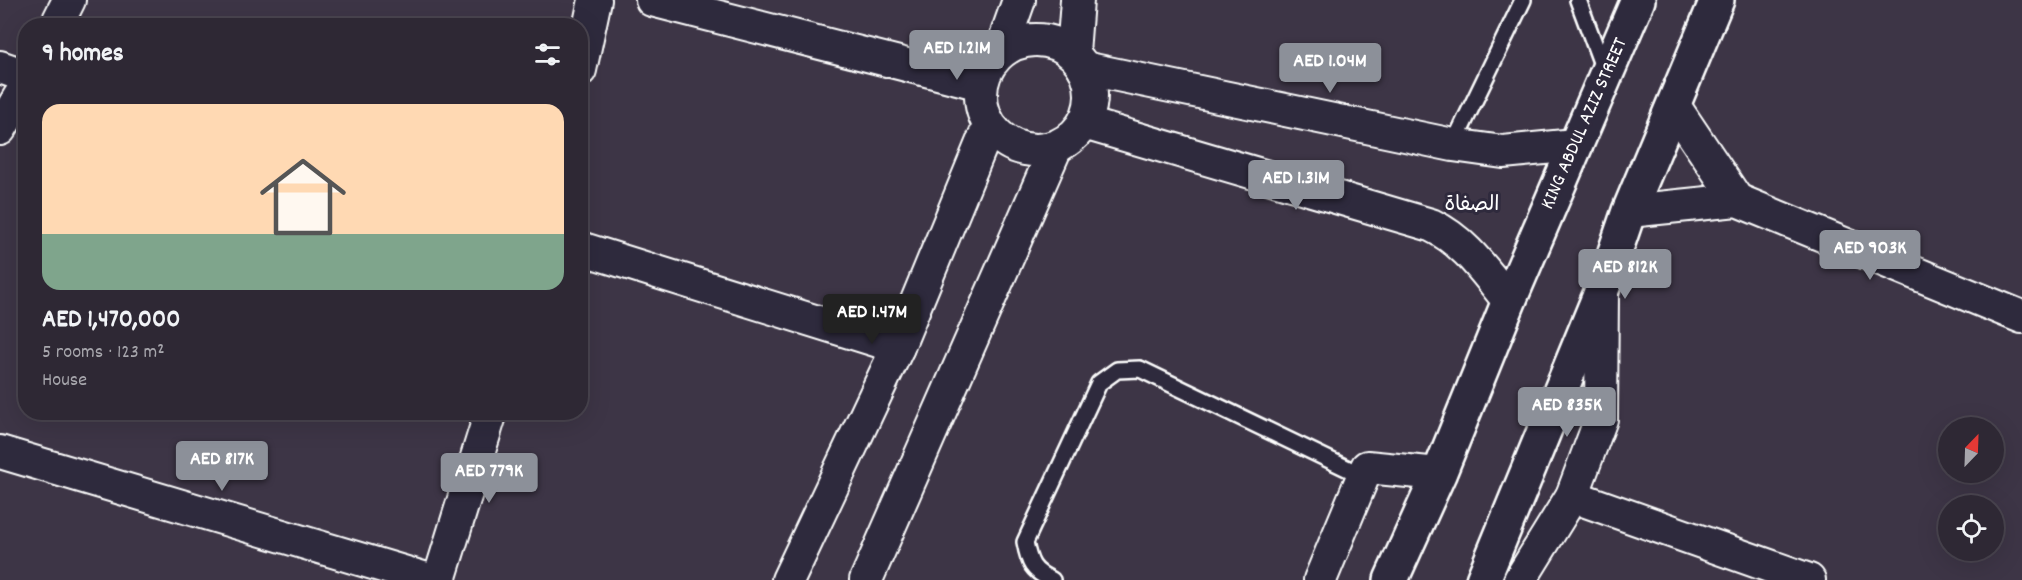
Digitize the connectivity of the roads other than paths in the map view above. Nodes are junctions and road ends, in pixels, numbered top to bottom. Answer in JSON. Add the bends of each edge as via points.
{"nodes":[{"id":1,"x":69,"y":0,"type":"edge"},
{"id":2,"x":595,"y":0,"type":"edge"},
{"id":3,"x":652,"y":0,"type":"edge"},
{"id":4,"x":1019,"y":0,"type":"edge"},
{"id":5,"x":1077,"y":0,"type":"edge"},
{"id":6,"x":1523,"y":0,"type":"edge"},
{"id":7,"x":1578,"y":0,"type":"edge"},
{"id":8,"x":1638,"y":0,"type":"edge"},
{"id":9,"x":1717,"y":0,"type":"edge"},
{"id":10,"x":60,"y":18,"type":"edge"},
{"id":11,"x":588,"y":33,"type":"edge"},
{"id":12,"x":1001,"y":51,"type":"junction"},
{"id":13,"x":1079,"y":61,"type":"junction"},
{"id":14,"x":0,"y":67,"type":"edge"},
{"id":15,"x":18,"y":73,"type":"edge"},
{"id":16,"x":1606,"y":77,"type":"junction"},
{"id":17,"x":981,"y":84,"type":"junction"},
{"id":18,"x":18,"y":99,"type":"edge"},
{"id":19,"x":1674,"y":106,"type":"junction"},
{"id":20,"x":1084,"y":123,"type":"junction"},
{"id":21,"x":989,"y":126,"type":"junction"},
{"id":22,"x":0,"y":129,"type":"edge"},
{"id":23,"x":1454,"y":145,"type":"junction"},
{"id":24,"x":1575,"y":145,"type":"junction"},
{"id":25,"x":1056,"y":147,"type":"junction"},
{"id":26,"x":1737,"y":200,"type":"junction"},
{"id":27,"x":1629,"y":211,"type":"junction"},
{"id":28,"x":588,"y":250,"type":"edge"},
{"id":29,"x":1602,"y":290,"type":"junction"},
{"id":30,"x":1509,"y":301,"type":"junction"},
{"id":31,"x":2022,"y":317,"type":"edge"},
{"id":32,"x":898,"y":347,"type":"junction"},
{"id":33,"x":489,"y":420,"type":"edge"},
{"id":34,"x":0,"y":452,"type":"edge"},
{"id":35,"x":1439,"y":474,"type":"junction"},
{"id":36,"x":1363,"y":476,"type":"junction"},
{"id":37,"x":1572,"y":496,"type":"junction"},
{"id":38,"x":430,"y":580,"type":"edge"},
{"id":39,"x":439,"y":580,"type":"edge"},
{"id":40,"x":788,"y":580,"type":"edge"},
{"id":41,"x":866,"y":580,"type":"edge"},
{"id":42,"x":1053,"y":580,"type":"edge"},
{"id":43,"x":1320,"y":580,"type":"edge"},
{"id":44,"x":1391,"y":580,"type":"edge"},
{"id":45,"x":1483,"y":580,"type":"edge"},
{"id":46,"x":1520,"y":580,"type":"edge"},
{"id":47,"x":1809,"y":580,"type":"edge"}],
"edges":[{"from":1,"to":10,"type":"street"},
{"from":2,"to":11,"type":"street"},
{"from":3,"to":17,"type":"street"},
{"from":4,"to":12,"type":"street"},
{"from":5,"to":13,"type":"street"},
{"from":6,"to":23,"type":"lane"},
{"from":7,"to":16,"type":"lane"},
{"from":8,"to":16,"type":"main road","name":"KING ABDUL AZIZ STREET"},
{"from":9,"to":19,"type":"main road"},
{"from":12,"to":13,"type":"street","via":[[1018,42],[1037,40],[1056,44]]},
{"from":12,"to":17,"type":"street"},
{"from":13,"to":20,"type":"street","via":[[1091,86],[1091,105]]},
{"from":13,"to":23,"type":"street"},
{"from":14,"to":15,"type":"street"},
{"from":16,"to":24,"type":"main road","name":"KING ABDUL AZIZ STREET"},
{"from":17,"to":21,"type":"street","via":[[980,99]]},
{"from":18,"to":22,"type":"street"},
{"from":19,"to":26,"type":"street"},
{"from":19,"to":27,"type":"main road"},
{"from":20,"to":25,"type":"street","via":[[1072,138]]},
{"from":20,"to":30,"type":"street","via":[[1431,225],[1465,247]]},
{"from":21,"to":25,"type":"street","via":[[1019,148],[1038,151]]},
{"from":21,"to":32,"type":"street"},
{"from":23,"to":24,"type":"street","via":[[1503,152]]},
{"from":24,"to":30,"type":"main road","name":"KING ABDUL AZIZ STREET"},
{"from":25,"to":41,"type":"street"},
{"from":26,"to":27,"type":"street"},
{"from":26,"to":31,"type":"street"},
{"from":27,"to":29,"type":"main road"},
{"from":28,"to":32,"type":"street"},
{"from":29,"to":37,"type":"street","via":[[1601,418]]},
{"from":29,"to":45,"type":"main road"},
{"from":30,"to":35,"type":"main road","name":"KING ABDUL AZIZ STREET"},
{"from":32,"to":40,"type":"street"},
{"from":33,"to":39,"type":"street"},
{"from":34,"to":38,"type":"street"},
{"from":35,"to":36,"type":"street","via":[[1367,467]]},
{"from":35,"to":44,"type":"main road","name":"KING ABDUL AZIZ STREET"},
{"from":36,"to":42,"type":"lane","via":[[1140,369],[1117,370],[1099,383],[1025,542],[1029,562]]},
{"from":36,"to":43,"type":"street"},
{"from":37,"to":46,"type":"street"},
{"from":37,"to":47,"type":"street"}]}
